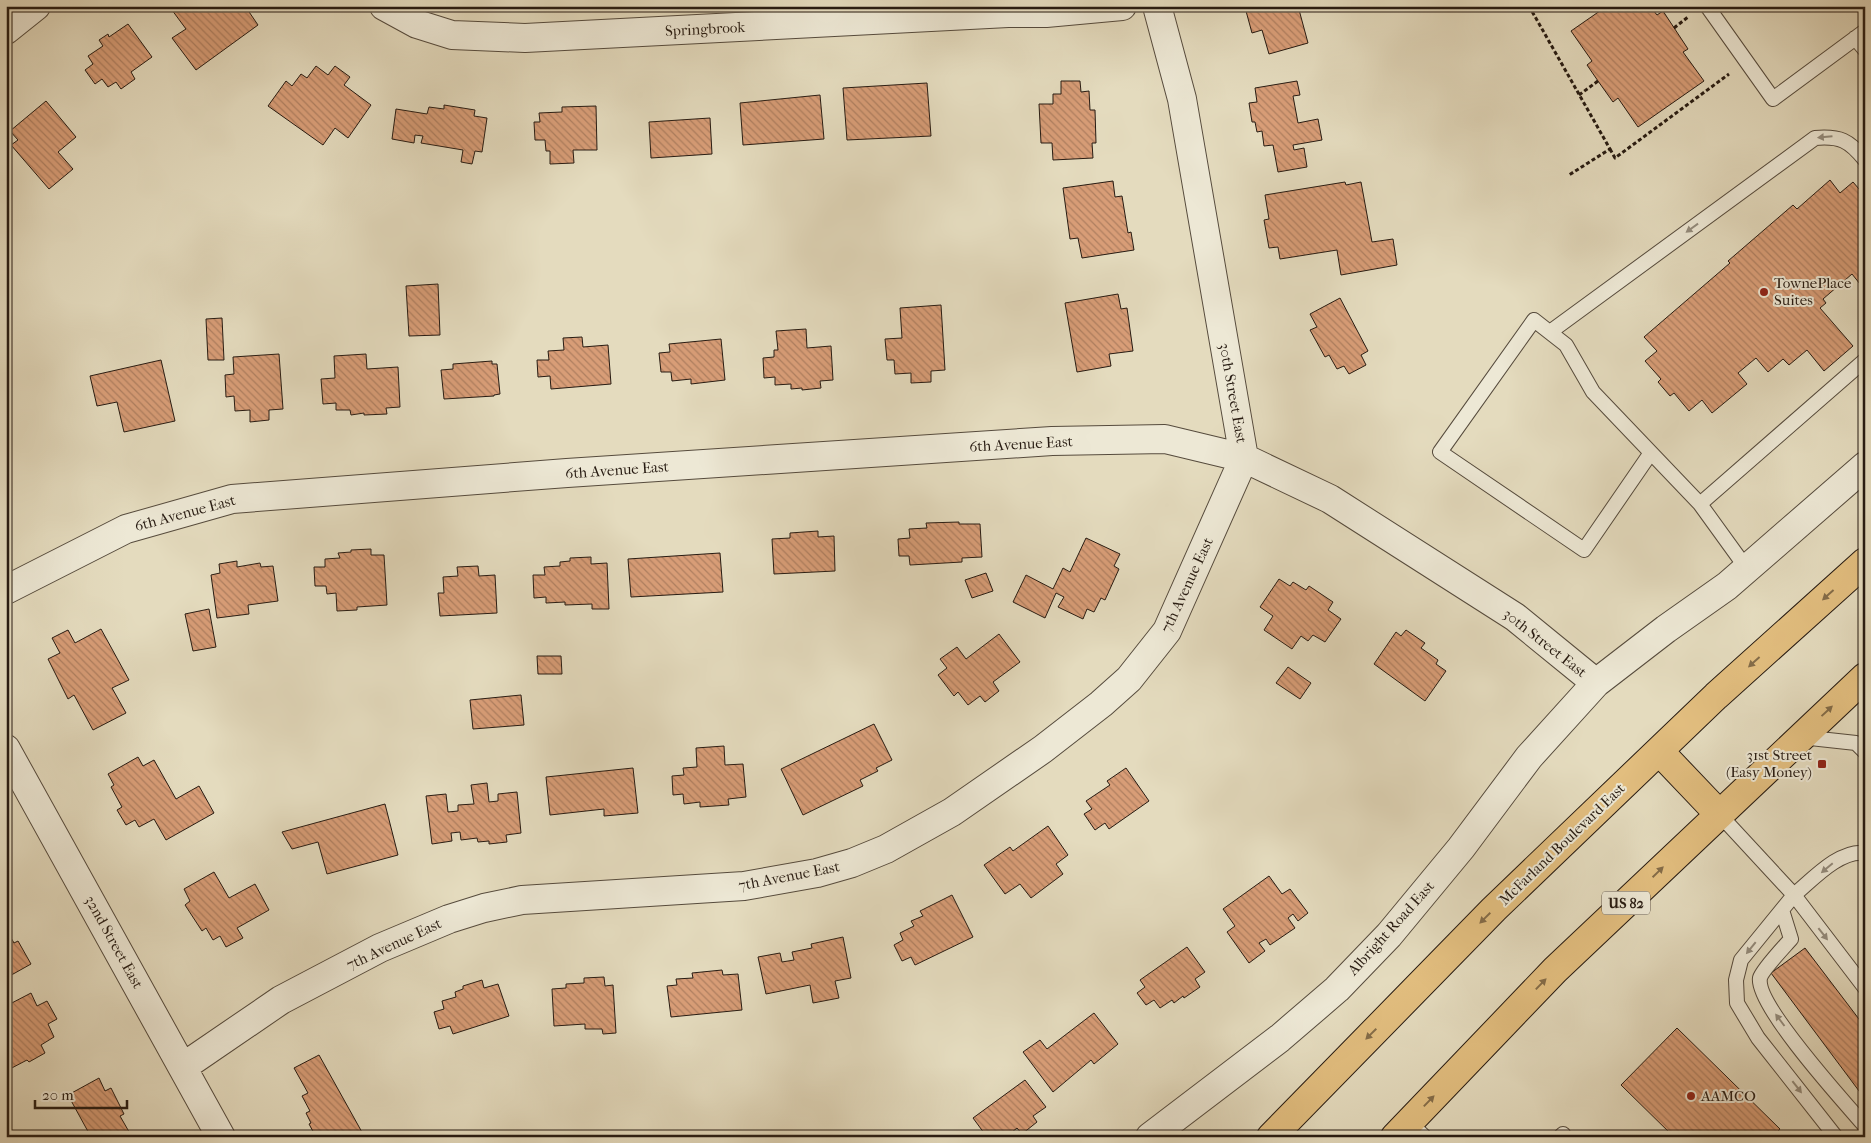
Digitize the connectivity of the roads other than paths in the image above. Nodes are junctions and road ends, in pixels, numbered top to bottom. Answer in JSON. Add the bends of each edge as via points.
{"nodes":[{"id":1,"x":36,"y":6,"type":"edge"},
{"id":2,"x":384,"y":6,"type":"edge"},
{"id":3,"x":1122,"y":6,"type":"edge"},
{"id":4,"x":1157,"y":6,"type":"edge"},
{"id":5,"x":1707,"y":6,"type":"edge"},
{"id":6,"x":6,"y":30,"type":"edge"},
{"id":7,"x":1860,"y":35,"type":"edge"},
{"id":8,"x":1865,"y":50,"type":"edge"},
{"id":9,"x":1865,"y":160,"type":"edge"},
{"id":10,"x":1550,"y":332,"type":"junction"},
{"id":11,"x":1865,"y":360,"type":"edge"},
{"id":12,"x":1650,"y":454,"type":"junction"},
{"id":13,"x":1244,"y":458,"type":"junction"},
{"id":14,"x":1865,"y":466,"type":"edge"},
{"id":15,"x":1700,"y":504,"type":"junction"},
{"id":16,"x":1865,"y":562,"type":"edge"},
{"id":17,"x":1747,"y":569,"type":"junction"},
{"id":18,"x":6,"y":590,"type":"edge"},
{"id":19,"x":1865,"y":677,"type":"edge"},
{"id":20,"x":1596,"y":683,"type":"junction"},
{"id":21,"x":1800,"y":737,"type":"junction"},
{"id":22,"x":6,"y":748,"type":"edge"},
{"id":23,"x":1659,"y":751,"type":"junction"},
{"id":24,"x":1865,"y":752,"type":"edge"},
{"id":25,"x":1719,"y":814,"type":"junction"},
{"id":26,"x":1865,"y":853,"type":"edge"},
{"id":27,"x":1794,"y":895,"type":"junction"},
{"id":28,"x":1782,"y":910,"type":"junction"},
{"id":29,"x":1865,"y":988,"type":"edge"},
{"id":30,"x":183,"y":1067,"type":"junction"},
{"id":31,"x":1865,"y":1126,"type":"edge"},
{"id":32,"x":1410,"y":1132,"type":"edge"},
{"id":33,"x":221,"y":1137,"type":"edge"},
{"id":34,"x":1150,"y":1137,"type":"edge"},
{"id":35,"x":1271,"y":1137,"type":"edge"},
{"id":36,"x":1560,"y":1137,"type":"edge"},
{"id":37,"x":1565,"y":1137,"type":"edge"},
{"id":38,"x":1836,"y":1137,"type":"edge"}],
"edges":[{"from":1,"to":6,"type":"street"},
{"from":2,"to":3,"type":"street","name":"Springbrook","via":[[416,24],[452,35],[525,38]]},
{"from":4,"to":13,"type":"street","name":"30th Street East","via":[[1182,99]]},
{"from":5,"to":7,"type":"lane","via":[[1773,99]]},
{"from":7,"to":8,"type":"lane"},
{"from":9,"to":10,"type":"lane","one_way":true,"via":[[1854,146],[1833,136],[1815,138]]},
{"from":10,"to":12,"type":"lane","via":[[1566,345],[1593,392]]},
{"from":10,"to":12,"type":"lane","via":[[1534,320],[1440,452],[1584,550]]},
{"from":11,"to":15,"type":"lane"},
{"from":12,"to":15,"type":"lane"},
{"from":13,"to":18,"type":"street","name":"6th Avenue East","via":[[1165,439],[1052,442],[232,498],[126,529]]},
{"from":13,"to":20,"type":"street","name":"30th Street East","via":[[1330,499],[1515,617]]},
{"from":13,"to":30,"type":"street","name":"7th Avenue East","via":[[1167,631],[1129,679],[1043,749],[952,812],[886,849],[852,863],[817,872],[744,886],[522,900],[449,919],[380,948],[280,1000]]},
{"from":14,"to":17,"type":"street","name":"Albright Road East"},
{"from":15,"to":17,"type":"lane"},
{"from":16,"to":23,"type":"highway","name":"McFarland Boulevard East","one_way":true},
{"from":17,"to":20,"type":"street","name":"Albright Road East"},
{"from":21,"to":19,"type":"highway","number":"US 82","one_way":true},
{"from":20,"to":34,"type":"street","name":"Albright Road East","via":[[1529,757],[1461,848],[1389,935],[1337,989],[1280,1038]]},
{"from":21,"to":24,"type":"lane","via":[[1856,743]]},
{"from":21,"to":25,"type":"highway","number":"US 82"},
{"from":22,"to":30,"type":"street","name":"32nd Street East"},
{"from":23,"to":25,"type":"highway"},
{"from":23,"to":35,"type":"highway","name":"McFarland Boulevard East","one_way":true,"via":[[1494,909]]},
{"from":25,"to":27,"type":"lane"},
{"from":32,"to":25,"type":"highway","number":"US 82","one_way":true,"via":[[1555,970]]},
{"from":26,"to":27,"type":"lane","one_way":true,"via":[[1856,852],[1837,859]]},
{"from":27,"to":28,"type":"lane"},
{"from":27,"to":29,"type":"lane","one_way":true},
{"from":31,"to":28,"type":"lane","one_way":true,"via":[[1826,1082],[1768,1005],[1760,988],[1760,976],[1791,939]]},
{"from":28,"to":38,"type":"lane","one_way":true,"via":[[1741,960],[1736,980],[1737,1003],[1758,1038]]},
{"from":30,"to":33,"type":"street","name":"32nd Street East"},
{"from":36,"to":37,"type":"lane","via":[[1563,1134]]}]}
